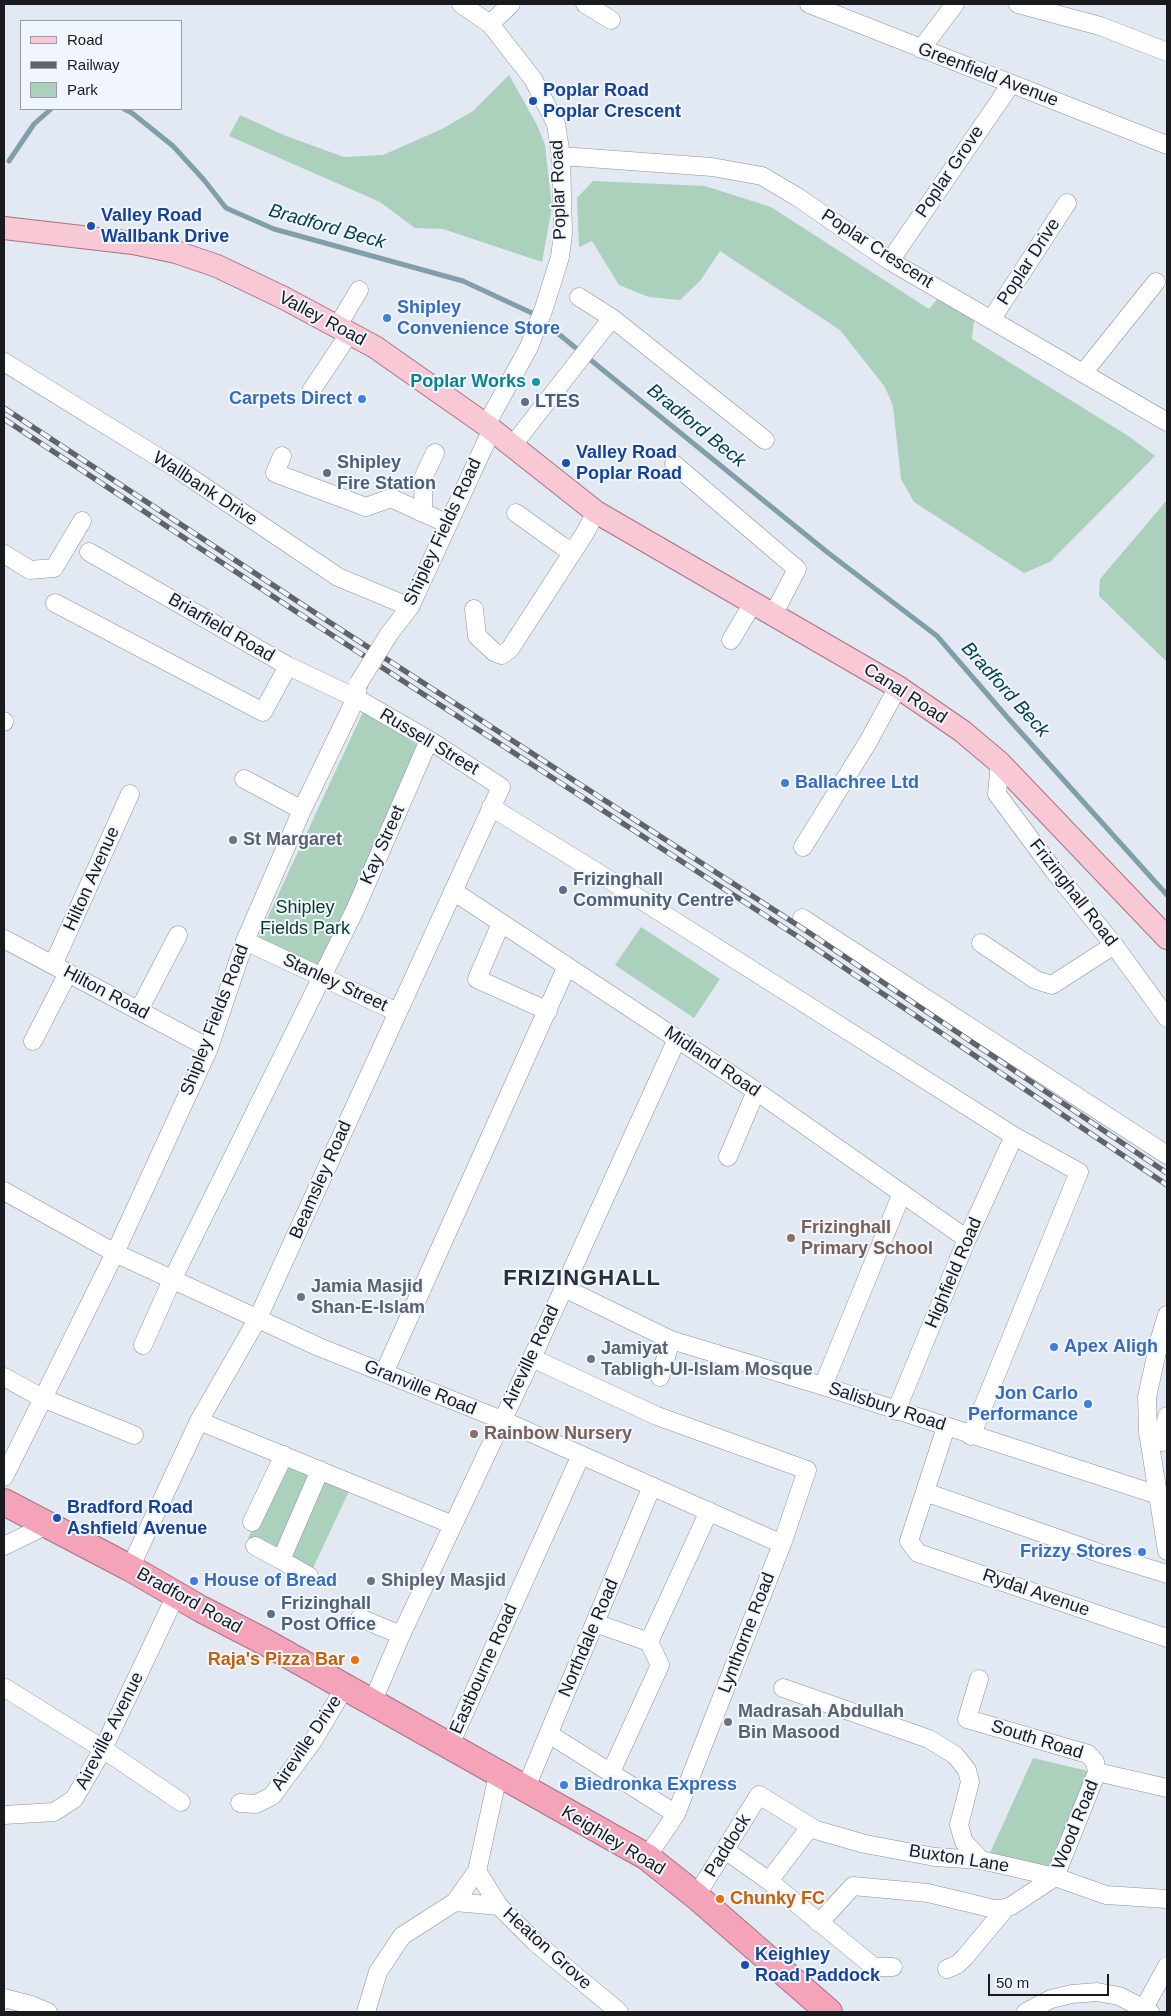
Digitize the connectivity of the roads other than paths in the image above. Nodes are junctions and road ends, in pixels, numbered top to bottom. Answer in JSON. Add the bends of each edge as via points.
{"nodes":[{"id":1,"x":461,"y":4,"type":"edge"},
{"id":2,"x":511,"y":4,"type":"edge"},
{"id":3,"x":585,"y":4,"type":"edge"},
{"id":4,"x":808,"y":4,"type":"edge"},
{"id":5,"x":955,"y":4,"type":"edge"},
{"id":6,"x":1018,"y":4,"type":"edge"},
{"id":7,"x":611,"y":20,"type":"dead end"},
{"id":8,"x":490,"y":24,"type":"junction"},
{"id":9,"x":921,"y":48,"type":"junction"},
{"id":10,"x":1167,"y":52,"type":"edge"},
{"id":11,"x":1011,"y":84,"type":"junction"},
{"id":12,"x":1167,"y":145,"type":"edge"},
{"id":13,"x":562,"y":156,"type":"junction"},
{"id":14,"x":1067,"y":203,"type":"dead end"},
{"id":15,"x":4,"y":228,"type":"edge"},
{"id":16,"x":890,"y":261,"type":"junction"},
{"id":17,"x":1156,"y":282,"type":"dead end"},
{"id":18,"x":359,"y":290,"type":"dead end"},
{"id":19,"x":579,"y":297,"type":"dead end"},
{"id":20,"x":612,"y":318,"type":"junction"},
{"id":21,"x":991,"y":320,"type":"junction"},
{"id":22,"x":343,"y":330,"type":"junction"},
{"id":23,"x":4,"y":362,"type":"edge"},
{"id":24,"x":1084,"y":372,"type":"junction"},
{"id":25,"x":311,"y":391,"type":"dead end"},
{"id":26,"x":1167,"y":422,"type":"edge"},
{"id":27,"x":489,"y":427,"type":"junction"},
{"id":28,"x":766,"y":440,"type":"dead end"},
{"id":29,"x":513,"y":445,"type":"junction"},
{"id":30,"x":435,"y":452,"type":"dead end"},
{"id":31,"x":282,"y":456,"type":"dead end"},
{"id":32,"x":674,"y":464,"type":"dead end"},
{"id":33,"x":420,"y":512,"type":"junction"},
{"id":34,"x":516,"y":512,"type":"dead end"},
{"id":35,"x":596,"y":512,"type":"junction"},
{"id":36,"x":82,"y":521,"type":"dead end"},
{"id":37,"x":448,"y":524,"type":"junction"},
{"id":38,"x":89,"y":552,"type":"dead end"},
{"id":39,"x":573,"y":552,"type":"junction"},
{"id":40,"x":4,"y":554,"type":"edge"},
{"id":41,"x":55,"y":603,"type":"dead end"},
{"id":42,"x":753,"y":603,"type":"junction"},
{"id":43,"x":410,"y":607,"type":"junction"},
{"id":44,"x":474,"y":609,"type":"dead end"},
{"id":45,"x":773,"y":614,"type":"junction"},
{"id":46,"x":731,"y":640,"type":"dead end"},
{"id":47,"x":288,"y":666,"type":"junction"},
{"id":48,"x":898,"y":687,"type":"junction"},
{"id":49,"x":357,"y":691,"type":"junction"},
{"id":50,"x":429,"y":740,"type":"junction"},
{"id":51,"x":1000,"y":763,"type":"junction"},
{"id":52,"x":244,"y":779,"type":"dead end"},
{"id":53,"x":501,"y":787,"type":"joint"},
{"id":54,"x":130,"y":794,"type":"dead end"},
{"id":55,"x":491,"y":807,"type":"junction"},
{"id":56,"x":302,"y":810,"type":"junction"},
{"id":57,"x":803,"y":846,"type":"dead end"},
{"id":58,"x":452,"y":891,"type":"junction"},
{"id":59,"x":802,"y":918,"type":"dead end"},
{"id":60,"x":501,"y":923,"type":"junction"},
{"id":61,"x":178,"y":935,"type":"dead end"},
{"id":62,"x":1167,"y":938,"type":"edge"},
{"id":63,"x":4,"y":939,"type":"edge"},
{"id":64,"x":245,"y":941,"type":"junction"},
{"id":65,"x":981,"y":943,"type":"dead end"},
{"id":66,"x":1114,"y":946,"type":"junction"},
{"id":67,"x":567,"y":966,"type":"junction"},
{"id":68,"x":61,"y":969,"type":"junction"},
{"id":69,"x":322,"y":976,"type":"junction"},
{"id":70,"x":139,"y":1010,"type":"junction"},
{"id":71,"x":548,"y":1011,"type":"junction"},
{"id":72,"x":397,"y":1012,"type":"junction"},
{"id":73,"x":1167,"y":1018,"type":"edge"},
{"id":74,"x":677,"y":1039,"type":"junction"},
{"id":75,"x":33,"y":1041,"type":"dead end"},
{"id":76,"x":209,"y":1048,"type":"junction"},
{"id":77,"x":756,"y":1091,"type":"junction"},
{"id":78,"x":1014,"y":1136,"type":"junction"},
{"id":79,"x":1167,"y":1154,"type":"edge"},
{"id":80,"x":728,"y":1157,"type":"dead end"},
{"id":81,"x":4,"y":1191,"type":"edge"},
{"id":82,"x":902,"y":1193,"type":"junction"},
{"id":83,"x":967,"y":1239,"type":"junction"},
{"id":84,"x":115,"y":1253,"type":"junction"},
{"id":85,"x":172,"y":1280,"type":"junction"},
{"id":86,"x":564,"y":1288,"type":"junction"},
{"id":87,"x":1167,"y":1315,"type":"edge"},
{"id":88,"x":258,"y":1318,"type":"junction"},
{"id":89,"x":671,"y":1340,"type":"junction"},
{"id":90,"x":143,"y":1345,"type":"dead end"},
{"id":91,"x":532,"y":1358,"type":"junction"},
{"id":92,"x":384,"y":1373,"type":"junction"},
{"id":93,"x":4,"y":1377,"type":"edge"},
{"id":94,"x":660,"y":1377,"type":"dead end"},
{"id":95,"x":822,"y":1386,"type":"junction"},
{"id":96,"x":42,"y":1398,"type":"junction"},
{"id":97,"x":896,"y":1411,"type":"junction"},
{"id":98,"x":1167,"y":1416,"type":"edge"},
{"id":99,"x":502,"y":1420,"type":"junction"},
{"id":100,"x":199,"y":1421,"type":"junction"},
{"id":101,"x":946,"y":1427,"type":"junction"},
{"id":102,"x":1148,"y":1432,"type":"junction"},
{"id":103,"x":134,"y":1435,"type":"dead end"},
{"id":104,"x":971,"y":1436,"type":"junction"},
{"id":105,"x":1165,"y":1444,"type":"edge"},
{"id":106,"x":581,"y":1455,"type":"junction"},
{"id":107,"x":284,"y":1456,"type":"junction"},
{"id":108,"x":320,"y":1470,"type":"junction"},
{"id":109,"x":4,"y":1477,"type":"edge"},
{"id":110,"x":652,"y":1486,"type":"junction"},
{"id":111,"x":925,"y":1492,"type":"junction"},
{"id":112,"x":1158,"y":1496,"type":"junction"},
{"id":113,"x":4,"y":1502,"type":"edge"},
{"id":114,"x":709,"y":1511,"type":"junction"},
{"id":115,"x":252,"y":1522,"type":"dead end"},
{"id":116,"x":47,"y":1525,"type":"junction"},
{"id":117,"x":453,"y":1525,"type":"junction"},
{"id":118,"x":782,"y":1544,"type":"junction"},
{"id":119,"x":4,"y":1546,"type":"edge"},
{"id":120,"x":255,"y":1546,"type":"dead end"},
{"id":121,"x":1167,"y":1548,"type":"edge"},
{"id":122,"x":280,"y":1560,"type":"junction"},
{"id":123,"x":130,"y":1568,"type":"junction"},
{"id":124,"x":1167,"y":1574,"type":"edge"},
{"id":125,"x":309,"y":1576,"type":"dead end"},
{"id":126,"x":176,"y":1595,"type":"junction"},
{"id":127,"x":360,"y":1618,"type":"dead end"},
{"id":128,"x":594,"y":1623,"type":"junction"},
{"id":129,"x":401,"y":1635,"type":"junction"},
{"id":130,"x":1167,"y":1638,"type":"edge"},
{"id":131,"x":649,"y":1642,"type":"junction"},
{"id":132,"x":980,"y":1679,"type":"dead end"},
{"id":133,"x":344,"y":1687,"type":"junction"},
{"id":134,"x":5,"y":1688,"type":"edge"},
{"id":135,"x":783,"y":1688,"type":"dead end"},
{"id":136,"x":372,"y":1703,"type":"junction"},
{"id":137,"x":549,"y":1734,"type":"junction"},
{"id":138,"x":449,"y":1746,"type":"junction"},
{"id":139,"x":103,"y":1749,"type":"junction"},
{"id":140,"x":611,"y":1772,"type":"junction"},
{"id":141,"x":1098,"y":1772,"type":"junction"},
{"id":142,"x":498,"y":1774,"type":"junction"},
{"id":143,"x":1167,"y":1788,"type":"edge"},
{"id":144,"x":525,"y":1790,"type":"junction"},
{"id":145,"x":759,"y":1795,"type":"joint"},
{"id":146,"x":181,"y":1802,"type":"dead end"},
{"id":147,"x":240,"y":1803,"type":"dead end"},
{"id":148,"x":678,"y":1808,"type":"junction"},
{"id":149,"x":4,"y":1815,"type":"edge"},
{"id":150,"x":810,"y":1827,"type":"junction"},
{"id":151,"x":725,"y":1850,"type":"junction"},
{"id":152,"x":647,"y":1857,"type":"junction"},
{"id":153,"x":981,"y":1860,"type":"junction"},
{"id":154,"x":477,"y":1871,"type":"junction"},
{"id":155,"x":1055,"y":1877,"type":"junction"},
{"id":156,"x":769,"y":1881,"type":"junction"},
{"id":157,"x":696,"y":1896,"type":"junction"},
{"id":158,"x":1167,"y":1899,"type":"edge"},
{"id":159,"x":455,"y":1902,"type":"junction"},
{"id":160,"x":499,"y":1906,"type":"junction"},
{"id":161,"x":1005,"y":1909,"type":"junction"},
{"id":162,"x":819,"y":1924,"type":"junction"},
{"id":163,"x":1167,"y":1966,"type":"edge"},
{"id":164,"x":893,"y":1967,"type":"dead end"},
{"id":165,"x":947,"y":1969,"type":"dead end"},
{"id":166,"x":4,"y":1998,"type":"edge"},
{"id":167,"x":1147,"y":2010,"type":"edge"},
{"id":168,"x":48,"y":2012,"type":"edge"},
{"id":169,"x":366,"y":2012,"type":"edge"},
{"id":170,"x":619,"y":2012,"type":"edge"},
{"id":171,"x":829,"y":2012,"type":"edge"},
{"id":172,"x":1026,"y":2012,"type":"edge"}],
"edges":[{"from":1,"to":8,"type":"street","name":"Poplar Road"},
{"from":2,"to":8,"type":"street"},
{"from":3,"to":7,"type":"street"},
{"from":4,"to":9,"type":"street","name":"Greenfield Avenue"},
{"from":5,"to":9,"type":"street"},
{"from":6,"to":10,"type":"street","via":[[1100,26]]},
{"from":8,"to":13,"type":"street","name":"Poplar Road","via":[[532,80],[556,124]]},
{"from":9,"to":11,"type":"street","name":"Greenfield Avenue"},
{"from":11,"to":12,"type":"street","name":"Greenfield Avenue"},
{"from":11,"to":16,"type":"street","name":"Poplar Grove"},
{"from":13,"to":16,"type":"street","name":"Poplar Crescent","via":[[712,167],[762,176]]},
{"from":13,"to":27,"type":"street","name":"Poplar Road","via":[[563,234],[560,257],[529,348]]},
{"from":14,"to":21,"type":"street","name":"Poplar Drive"},
{"from":15,"to":22,"type":"main road","name":"Valley Road","via":[[134,243],[176,252],[217,266]]},
{"from":16,"to":21,"type":"street","name":"Poplar Crescent"},
{"from":17,"to":24,"type":"street"},
{"from":18,"to":22,"type":"street"},
{"from":19,"to":20,"type":"street"},
{"from":20,"to":28,"type":"street"},
{"from":20,"to":29,"type":"street"},
{"from":21,"to":24,"type":"street","name":"Poplar Crescent"},
{"from":22,"to":25,"type":"street"},
{"from":22,"to":27,"type":"main road","name":"Valley Road","via":[[375,347]]},
{"from":23,"to":43,"type":"street","name":"Wallbank Drive","via":[[179,470],[338,577]]},
{"from":24,"to":26,"type":"street","name":"Poplar Crescent"},
{"from":27,"to":29,"type":"main road","name":"Valley Road"},
{"from":27,"to":37,"type":"street","name":"Shipley Fields Road"},
{"from":29,"to":35,"type":"main road","name":"Valley Road"},
{"from":30,"to":33,"type":"street","via":[[424,476]]},
{"from":31,"to":33,"type":"street","via":[[275,473],[366,507],[391,498]]},
{"from":32,"to":45,"type":"street","via":[[797,569]]},
{"from":33,"to":37,"type":"street"},
{"from":34,"to":39,"type":"street"},
{"from":35,"to":39,"type":"street"},
{"from":35,"to":42,"type":"main road","name":"Canal Road"},
{"from":36,"to":40,"type":"street","via":[[54,568],[30,570]]},
{"from":37,"to":43,"type":"street","name":"Shipley Fields Road"},
{"from":38,"to":47,"type":"street","name":"Briarfield Road"},
{"from":39,"to":44,"type":"street","via":[[510,649],[502,656],[477,636]]},
{"from":41,"to":47,"type":"street","via":[[263,712]]},
{"from":42,"to":45,"type":"main road","name":"Canal Road"},
{"from":42,"to":46,"type":"street"},
{"from":43,"to":49,"type":"street","name":"Shipley Fields Road","bridge":true,"via":[[389,634]]},
{"from":45,"to":48,"type":"main road","name":"Canal Road"},
{"from":47,"to":49,"type":"street","name":"Briarfield Road"},
{"from":48,"to":51,"type":"main road","name":"Canal Road","via":[[962,731]]},
{"from":48,"to":57,"type":"street"},
{"from":49,"to":50,"type":"street","name":"Russell Street"},
{"from":49,"to":56,"type":"street","name":"Shipley Fields Road"},
{"from":50,"to":53,"type":"street","name":"Russell Street"},
{"from":50,"to":69,"type":"street","name":"Kay Street","via":[[355,910]]},
{"from":51,"to":62,"type":"main road","name":"Canal Road"},
{"from":51,"to":66,"type":"street","name":"Frizinghall Road","via":[[997,794]]},
{"from":52,"to":56,"type":"street"},
{"from":53,"to":55,"type":"street","name":"Beamsley Road"},
{"from":54,"to":68,"type":"street","name":"Hilton Avenue"},
{"from":55,"to":58,"type":"street","name":"Beamsley Road"},
{"from":55,"to":78,"type":"street"},
{"from":56,"to":64,"type":"street","name":"Shipley Fields Road"},
{"from":58,"to":60,"type":"street","name":"Midland Road"},
{"from":58,"to":72,"type":"street","name":"Beamsley Road"},
{"from":59,"to":79,"type":"street"},
{"from":60,"to":67,"type":"street","name":"Midland Road"},
{"from":60,"to":71,"type":"street","via":[[477,980]]},
{"from":61,"to":70,"type":"street"},
{"from":63,"to":68,"type":"street","name":"Hilton Road"},
{"from":64,"to":69,"type":"street","name":"Stanley Street"},
{"from":64,"to":76,"type":"street","name":"Shipley Fields Road"},
{"from":65,"to":66,"type":"street","via":[[1036,980],[1052,985]]},
{"from":66,"to":73,"type":"street","name":"Frizinghall Road"},
{"from":67,"to":71,"type":"street"},
{"from":67,"to":74,"type":"street","name":"Midland Road"},
{"from":68,"to":70,"type":"street","name":"Hilton Road"},
{"from":68,"to":75,"type":"street","name":"Hilton Avenue"},
{"from":69,"to":72,"type":"street","name":"Stanley Street"},
{"from":69,"to":85,"type":"street","name":"Kay Street"},
{"from":70,"to":76,"type":"street","name":"Hilton Road"},
{"from":71,"to":92,"type":"street"},
{"from":72,"to":88,"type":"street","name":"Beamsley Road"},
{"from":74,"to":77,"type":"street","name":"Midland Road"},
{"from":74,"to":86,"type":"street","name":"Aireville Road"},
{"from":76,"to":84,"type":"street","name":"Shipley Fields Road"},
{"from":77,"to":80,"type":"street"},
{"from":77,"to":82,"type":"street","name":"Midland Road"},
{"from":78,"to":83,"type":"street","name":"Highfield Road"},
{"from":78,"to":104,"type":"street","via":[[1079,1172]]},
{"from":81,"to":84,"type":"street","name":"Granville Road"},
{"from":82,"to":83,"type":"street","name":"Midland Road"},
{"from":82,"to":95,"type":"street"},
{"from":83,"to":97,"type":"street","name":"Highfield Road"},
{"from":84,"to":85,"type":"street","name":"Granville Road"},
{"from":84,"to":96,"type":"street","name":"Shipley Fields Road"},
{"from":85,"to":88,"type":"street","name":"Granville Road"},
{"from":85,"to":90,"type":"street","name":"Kay Street"},
{"from":86,"to":89,"type":"street","name":"Salisbury Road"},
{"from":86,"to":91,"type":"street","name":"Aireville Road"},
{"from":87,"to":102,"type":"street","via":[[1147,1397]]},
{"from":88,"to":92,"type":"street","name":"Granville Road"},
{"from":88,"to":100,"type":"street","name":"Beamsley Road"},
{"from":89,"to":94,"type":"street"},
{"from":89,"to":95,"type":"street","name":"Salisbury Road"},
{"from":91,"to":99,"type":"street","name":"Aireville Road"},
{"from":91,"to":118,"type":"street","name":"Lynthorne Road","via":[[657,1416],[808,1470]]},
{"from":92,"to":99,"type":"street","name":"Granville Road"},
{"from":93,"to":96,"type":"street"},
{"from":95,"to":97,"type":"street","name":"Salisbury Road"},
{"from":96,"to":103,"type":"street"},
{"from":96,"to":109,"type":"street","name":"Shipley Fields Road"},
{"from":97,"to":101,"type":"street","name":"Salisbury Road"},
{"from":98,"to":105,"type":"street"},
{"from":99,"to":106,"type":"street","name":"Granville Road"},
{"from":99,"to":117,"type":"street","name":"Aireville Road"},
{"from":100,"to":107,"type":"street"},
{"from":100,"to":123,"type":"street","name":"Beamsley Road"},
{"from":101,"to":104,"type":"street","name":"Salisbury Road"},
{"from":101,"to":111,"type":"street"},
{"from":102,"to":105,"type":"street"},
{"from":102,"to":112,"type":"street"},
{"from":104,"to":112,"type":"street","name":"Salisbury Road"},
{"from":106,"to":110,"type":"street","name":"Granville Road"},
{"from":106,"to":138,"type":"street","name":"Eastbourne Road"},
{"from":107,"to":108,"type":"street"},
{"from":107,"to":115,"type":"street"},
{"from":108,"to":117,"type":"street"},
{"from":108,"to":122,"type":"street"},
{"from":110,"to":114,"type":"street","name":"Granville Road"},
{"from":110,"to":128,"type":"street","name":"Northdale Road"},
{"from":111,"to":124,"type":"street"},
{"from":111,"to":130,"type":"street","name":"Rydal Avenue","via":[[909,1541],[918,1553]]},
{"from":112,"to":121,"type":"street"},
{"from":113,"to":116,"type":"highway","name":"Bradford Road"},
{"from":114,"to":118,"type":"street","name":"Granville Road"},
{"from":114,"to":131,"type":"street"},
{"from":116,"to":119,"type":"street"},
{"from":116,"to":123,"type":"highway","name":"Bradford Road"},
{"from":117,"to":129,"type":"street","name":"Aireville Road"},
{"from":118,"to":148,"type":"street","name":"Lynthorne Road"},
{"from":120,"to":122,"type":"street"},
{"from":122,"to":125,"type":"street"},
{"from":123,"to":126,"type":"highway","name":"Bradford Road"},
{"from":126,"to":133,"type":"highway","name":"Bradford Road"},
{"from":126,"to":139,"type":"street","name":"Aireville Avenue"},
{"from":127,"to":129,"type":"street"},
{"from":128,"to":131,"type":"street"},
{"from":128,"to":137,"type":"street","name":"Northdale Road"},
{"from":129,"to":136,"type":"street","name":"Aireville Road"},
{"from":131,"to":140,"type":"street","via":[[660,1665]]},
{"from":132,"to":141,"type":"street","name":"South Road","via":[[967,1719],[1088,1754]]},
{"from":133,"to":136,"type":"highway","name":"Bradford Road"},
{"from":133,"to":147,"type":"street","name":"Aireville Drive","via":[[313,1741],[272,1796],[256,1804]]},
{"from":134,"to":139,"type":"street"},
{"from":135,"to":153,"type":"street","via":[[929,1739],[955,1755],[968,1770],[970,1782],[959,1825],[964,1842]]},
{"from":136,"to":138,"type":"highway","name":"Keighley Road"},
{"from":137,"to":140,"type":"street"},
{"from":137,"to":144,"type":"street","name":"Northdale Road"},
{"from":138,"to":142,"type":"highway","name":"Keighley Road"},
{"from":139,"to":146,"type":"street"},
{"from":139,"to":149,"type":"street","name":"Aireville Avenue","via":[[74,1800],[54,1812]]},
{"from":140,"to":148,"type":"street"},
{"from":141,"to":143,"type":"street","name":"South Road"},
{"from":141,"to":155,"type":"street","name":"Wood Road"},
{"from":142,"to":144,"type":"highway","name":"Keighley Road"},
{"from":142,"to":154,"type":"street"},
{"from":144,"to":152,"type":"highway","name":"Keighley Road"},
{"from":145,"to":150,"type":"street","name":"Buxton Lane"},
{"from":145,"to":151,"type":"street","name":"Paddock"},
{"from":148,"to":152,"type":"street","name":"Lynthorne Road"},
{"from":150,"to":153,"type":"street","name":"Buxton Lane","via":[[865,1844],[935,1857]]},
{"from":150,"to":156,"type":"street"},
{"from":151,"to":156,"type":"street"},
{"from":151,"to":157,"type":"street","name":"Paddock"},
{"from":152,"to":157,"type":"highway","name":"Keighley Road"},
{"from":153,"to":155,"type":"street","name":"Buxton Lane"},
{"from":154,"to":159,"type":"street"},
{"from":154,"to":160,"type":"street","name":"Heaton Grove"},
{"from":155,"to":158,"type":"street","name":"Buxton Lane","via":[[1106,1895]]},
{"from":155,"to":161,"type":"street"},
{"from":156,"to":162,"type":"street"},
{"from":157,"to":171,"type":"highway","name":"Keighley Road"},
{"from":159,"to":160,"type":"street","name":"Heaton Grove"},
{"from":159,"to":169,"type":"street","via":[[402,1936],[378,1972]]},
{"from":160,"to":170,"type":"street","name":"Heaton Grove","via":[[535,1942]]},
{"from":161,"to":162,"type":"street","via":[[994,1910],[928,1893],[853,1886]]},
{"from":161,"to":165,"type":"street","via":[[965,1958]]},
{"from":162,"to":164,"type":"street","via":[[874,1967]]},
{"from":163,"to":167,"type":"street"},
{"from":166,"to":168,"type":"street"},
{"from":167,"to":172,"type":"street","via":[[1119,1996],[1097,1992],[1051,1999]]}]}
